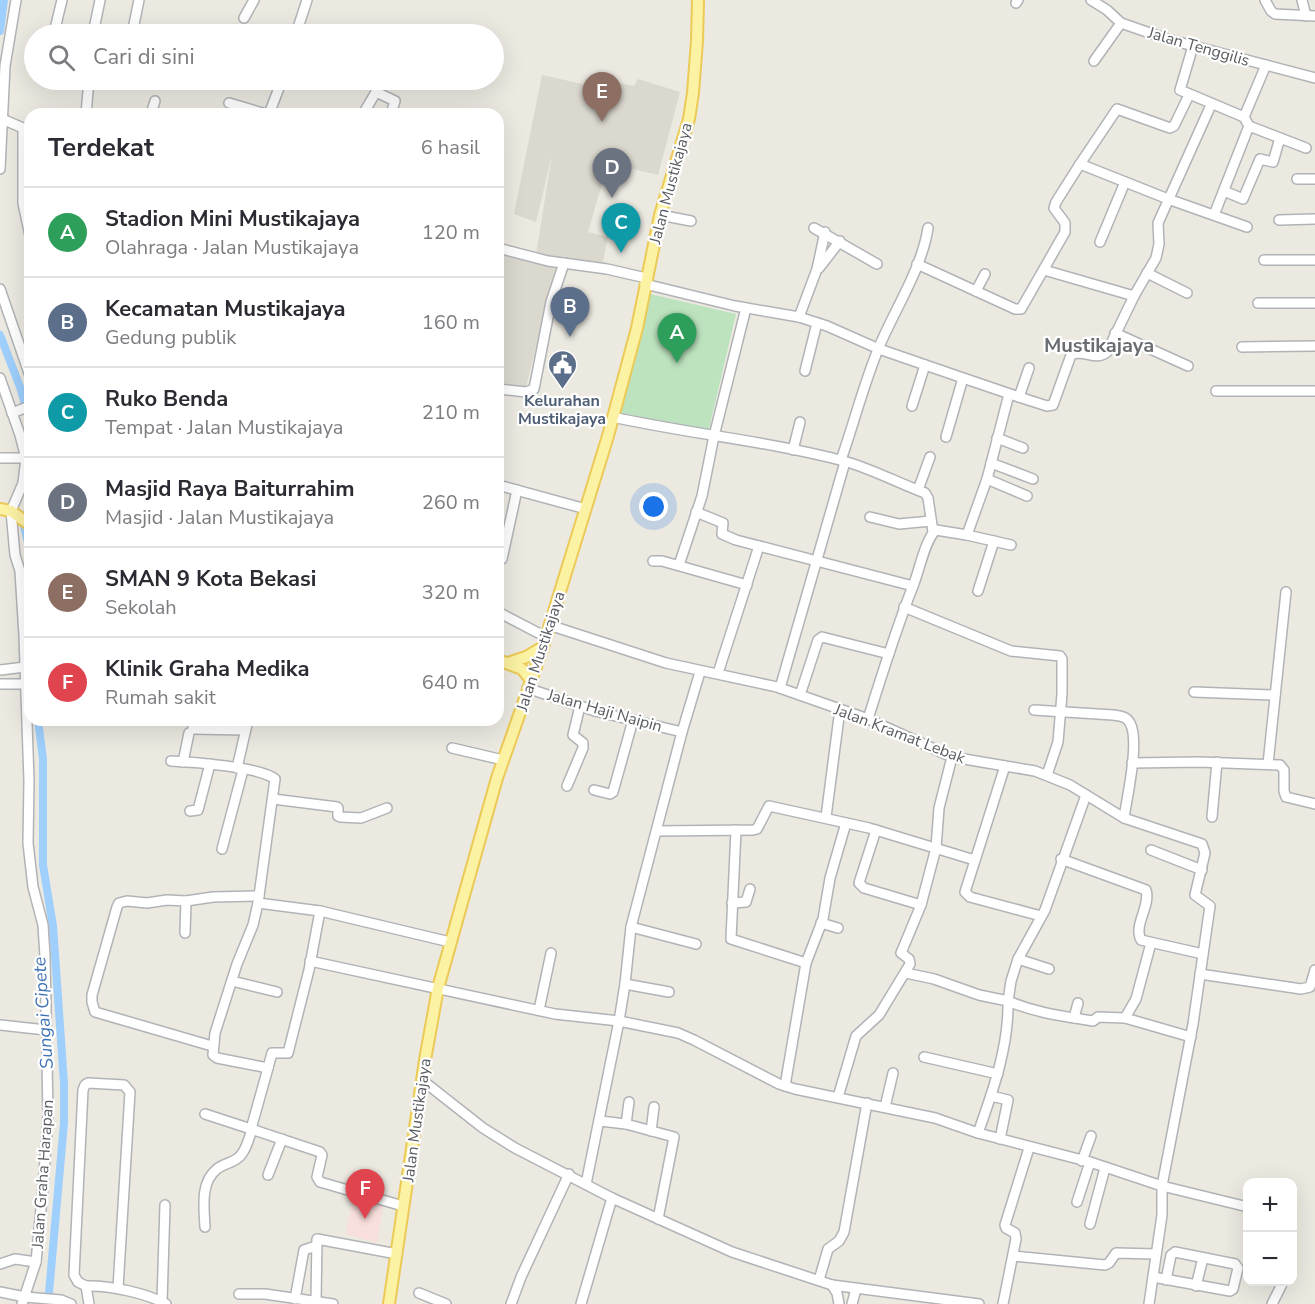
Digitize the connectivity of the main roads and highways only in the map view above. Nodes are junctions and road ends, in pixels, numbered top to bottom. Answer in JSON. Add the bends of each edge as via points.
{"nodes":[{"id":1,"x":698,"y":0,"type":"edge"},
{"id":2,"x":5,"y":510,"type":"edge"},
{"id":3,"x":24,"y":521,"type":"edge"},
{"id":4,"x":546,"y":636,"type":"junction"},
{"id":5,"x":504,"y":661,"type":"edge"},
{"id":6,"x":504,"y":661,"type":"edge"},
{"id":7,"x":529,"y":684,"type":"junction"},
{"id":8,"x":388,"y":1304,"type":"edge"}],
"edges":[{"from":1,"to":4,"type":"main road","name":"Jalan Mustikajaya","via":[[689,119],[660,215],[637,328],[613,417]]},
{"from":2,"to":3,"type":"main road"},
{"from":4,"to":5,"type":"main road","via":[[526,657]]},
{"from":4,"to":7,"type":"main road","name":"Jalan Mustikajaya"},
{"from":6,"to":7,"type":"main road","via":[[522,669]]},
{"from":7,"to":8,"type":"main road","name":"Jalan Mustikajaya","via":[[503,760],[438,988]]}]}
